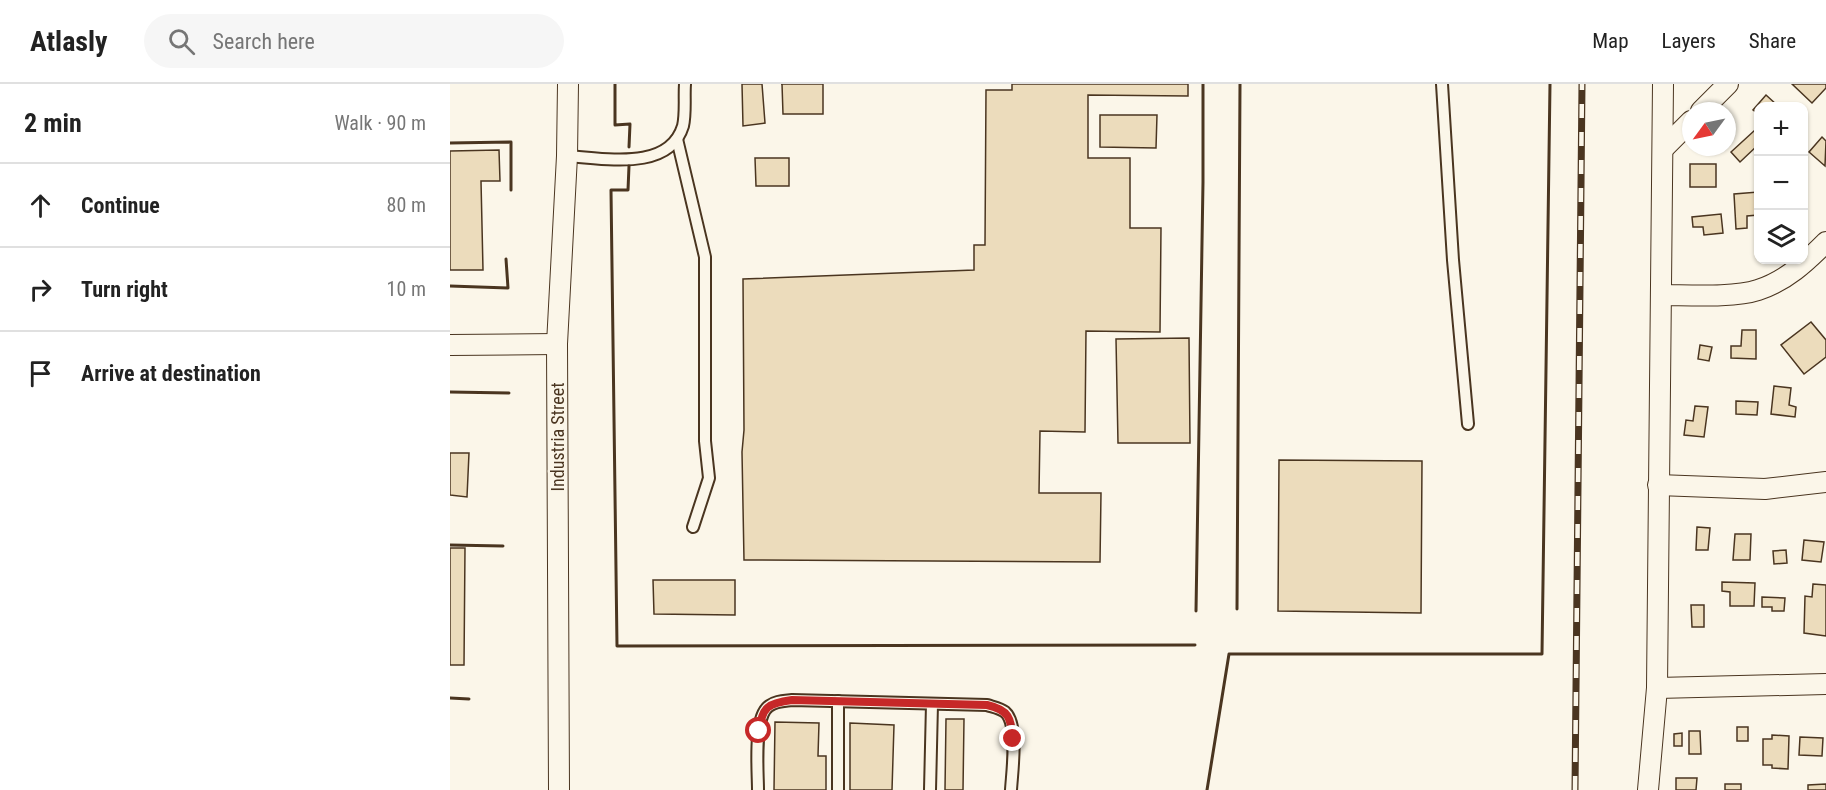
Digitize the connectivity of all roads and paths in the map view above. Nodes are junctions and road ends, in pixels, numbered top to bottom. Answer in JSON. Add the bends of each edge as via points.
{"nodes":[{"id":1,"x":568,"y":84,"type":"edge"},
{"id":2,"x":685,"y":84,"type":"edge"},
{"id":3,"x":1442,"y":84,"type":"edge"},
{"id":4,"x":1663,"y":84,"type":"edge"},
{"id":5,"x":1728,"y":84,"type":"edge"},
{"id":6,"x":1710,"y":102,"type":"edge"},
{"id":7,"x":1682,"y":130,"type":"edge"},
{"id":8,"x":677,"y":139,"type":"junction"},
{"id":9,"x":1663,"y":149,"type":"junction"},
{"id":10,"x":567,"y":156,"type":"junction"},
{"id":11,"x":1826,"y":242,"type":"edge"},
{"id":12,"x":1661,"y":295,"type":"junction"},
{"id":13,"x":556,"y":344,"type":"junction"},
{"id":14,"x":450,"y":345,"type":"edge"},
{"id":15,"x":1468,"y":424,"type":"dead end"},
{"id":16,"x":1826,"y":482,"type":"edge"},
{"id":17,"x":1658,"y":486,"type":"junction"},
{"id":18,"x":693,"y":527,"type":"dead end"},
{"id":19,"x":1826,"y":684,"type":"edge"},
{"id":20,"x":1657,"y":688,"type":"junction"},
{"id":21,"x":838,"y":701,"type":"junction"},
{"id":22,"x":932,"y":704,"type":"junction"},
{"id":23,"x":558,"y":790,"type":"edge"},
{"id":24,"x":758,"y":790,"type":"edge"},
{"id":25,"x":838,"y":790,"type":"edge"},
{"id":26,"x":930,"y":790,"type":"edge"},
{"id":27,"x":1011,"y":790,"type":"edge"},
{"id":28,"x":1648,"y":790,"type":"edge"}],
"edges":[{"from":1,"to":10,"type":"street","name":"Industria Street"},
{"from":2,"to":8,"type":"lane","via":[[683,124]]},
{"from":3,"to":15,"type":"lane"},
{"from":4,"to":9,"type":"street"},
{"from":5,"to":6,"type":"street"},
{"from":7,"to":9,"type":"street"},
{"from":8,"to":10,"type":"lane","via":[[649,158]]},
{"from":8,"to":18,"type":"lane","via":[[705,257],[705,441],[709,478]]},
{"from":9,"to":12,"type":"street"},
{"from":10,"to":13,"type":"street","name":"Industria Street"},
{"from":11,"to":12,"type":"street","via":[[1787,276],[1756,291]]},
{"from":12,"to":17,"type":"street"},
{"from":13,"to":14,"type":"street"},
{"from":13,"to":23,"type":"street","name":"Industria Street"},
{"from":16,"to":17,"type":"street","via":[[1765,489]]},
{"from":17,"to":20,"type":"street"},
{"from":19,"to":20,"type":"street"},
{"from":20,"to":28,"type":"street"},
{"from":21,"to":22,"type":"lane"},
{"from":21,"to":24,"type":"lane","via":[[777,702],[764,711],[759,731]]},
{"from":21,"to":25,"type":"lane"},
{"from":22,"to":26,"type":"lane"},
{"from":22,"to":27,"type":"lane","via":[[987,705],[1005,712],[1013,739]]}]}
